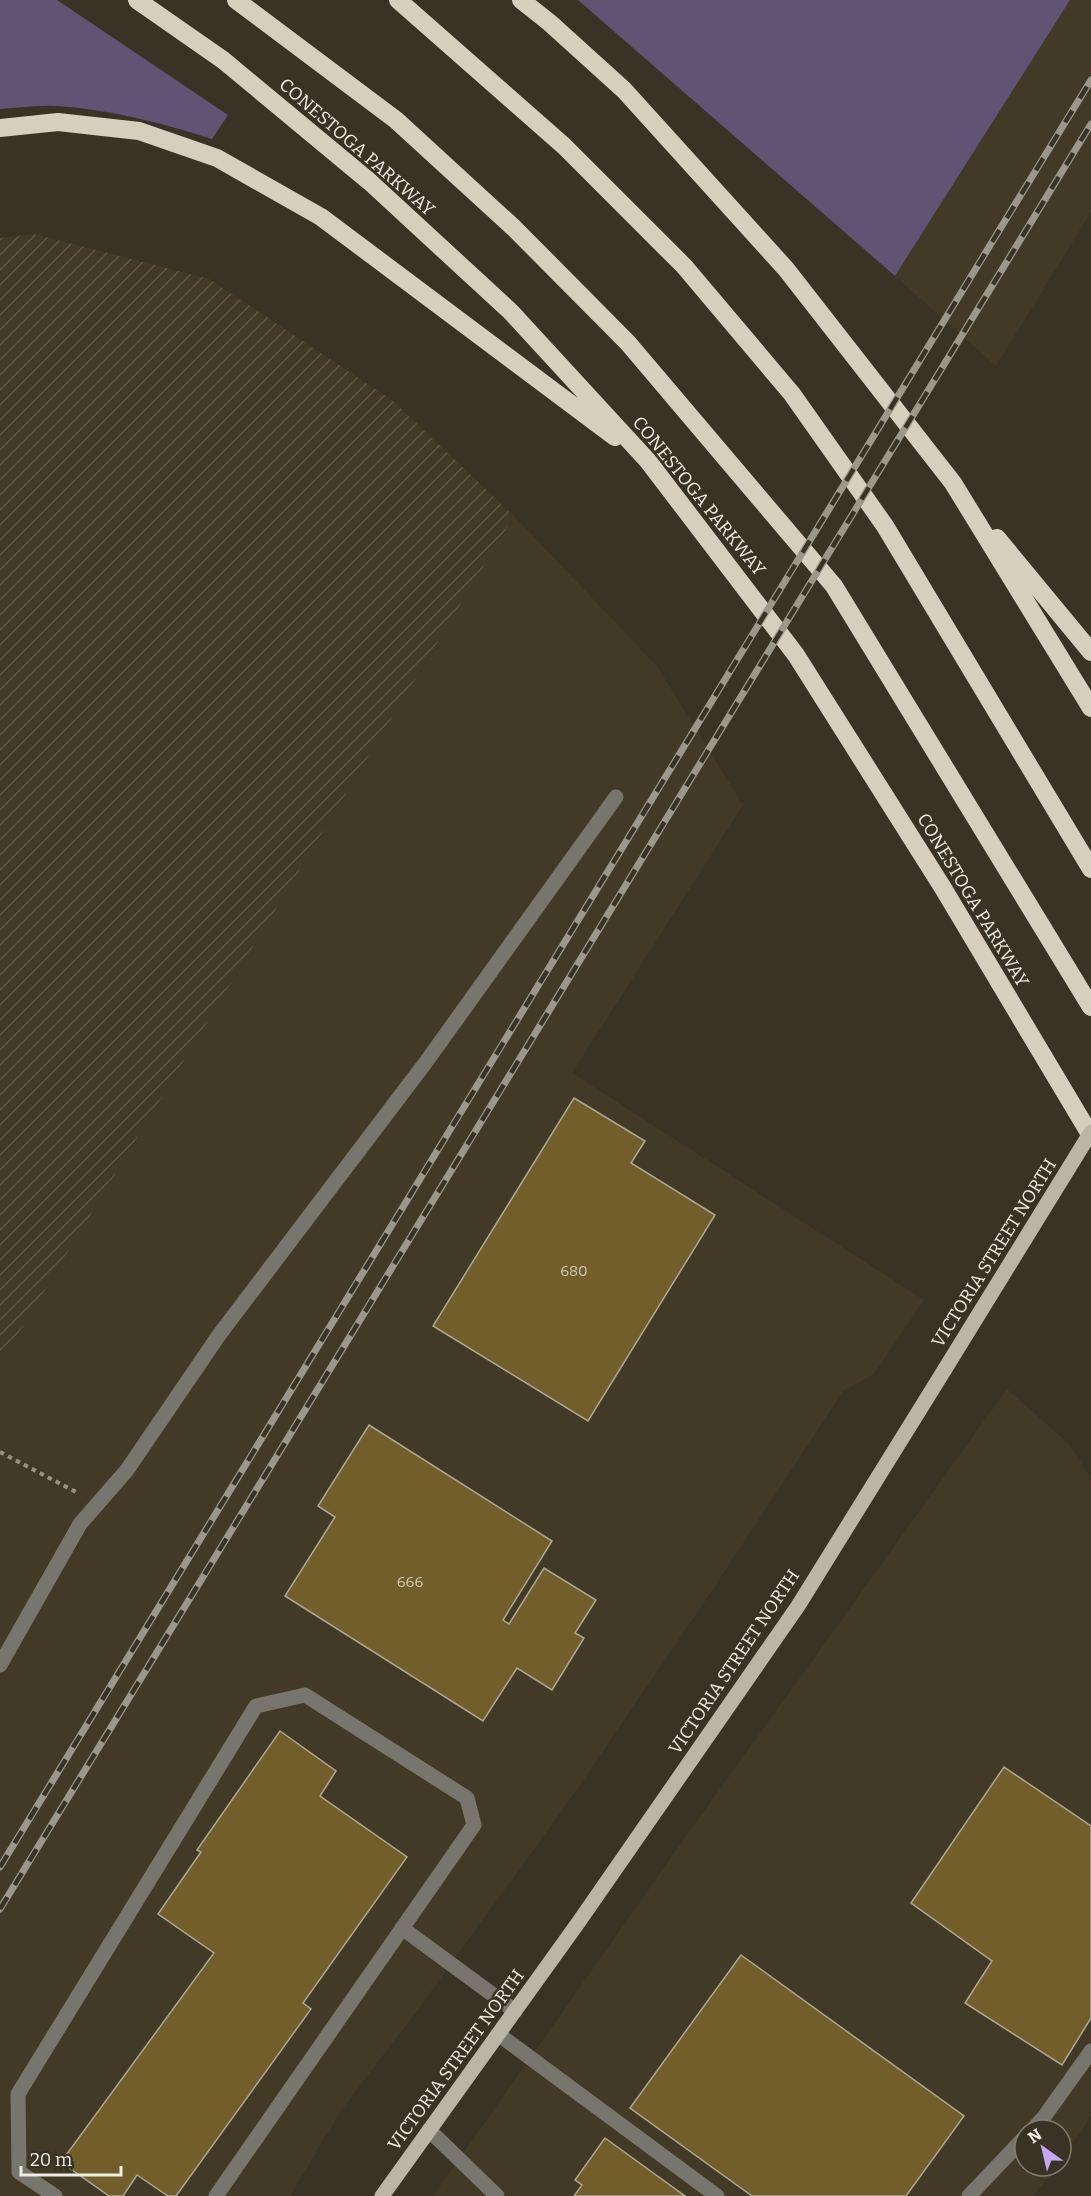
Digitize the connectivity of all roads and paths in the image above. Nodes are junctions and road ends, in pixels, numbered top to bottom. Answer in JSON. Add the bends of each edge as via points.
{"nodes":[{"id":1,"x":137,"y":0,"type":"edge"},
{"id":2,"x":236,"y":0,"type":"edge"},
{"id":3,"x":398,"y":0,"type":"edge"},
{"id":4,"x":521,"y":0,"type":"edge"},
{"id":5,"x":0,"y":128,"type":"edge"},
{"id":6,"x":648,"y":461,"type":"junction"},
{"id":7,"x":953,"y":483,"type":"junction"},
{"id":8,"x":1091,"y":652,"type":"edge"},
{"id":9,"x":1091,"y":708,"type":"edge"},
{"id":10,"x":616,"y":797,"type":"dead end"},
{"id":11,"x":1091,"y":869,"type":"edge"},
{"id":12,"x":1091,"y":1007,"type":"edge"},
{"id":13,"x":1091,"y":1134,"type":"edge"},
{"id":14,"x":0,"y":1452,"type":"edge"},
{"id":15,"x":98,"y":1503,"type":"junction"},
{"id":16,"x":0,"y":1665,"type":"edge"},
{"id":17,"x":402,"y":1928,"type":"junction"},
{"id":18,"x":515,"y":2011,"type":"junction"},
{"id":19,"x":498,"y":2034,"type":"junction"},
{"id":20,"x":1091,"y":2051,"type":"edge"},
{"id":21,"x":1043,"y":2118,"type":"edge"},
{"id":22,"x":429,"y":2130,"type":"junction"},
{"id":23,"x":1013,"y":2150,"type":"edge"},
{"id":24,"x":387,"y":2194,"type":"edge"},
{"id":25,"x":55,"y":2196,"type":"edge"},
{"id":26,"x":216,"y":2196,"type":"edge"},
{"id":27,"x":497,"y":2196,"type":"edge"},
{"id":28,"x":717,"y":2196,"type":"edge"},
{"id":29,"x":969,"y":2196,"type":"edge"}],
"edges":[{"from":1,"to":6,"type":"highway","name":"CONESTOGA PARKWAY","via":[[223,60],[370,182],[511,312]]},
{"from":2,"to":12,"type":"highway","via":[[396,120],[514,228],[628,343],[834,586]]},
{"from":3,"to":11,"type":"highway","via":[[564,146],[676,258],[792,394],[885,526]]},
{"from":4,"to":7,"type":"highway","via":[[624,90],[786,269]]},
{"from":5,"to":6,"type":"highway","via":[[58,123],[139,131],[217,158],[321,217]]},
{"from":6,"to":13,"type":"highway","name":"CONESTOGA PARKWAY","via":[[796,656],[943,888]]},
{"from":7,"to":8,"type":"highway"},
{"from":7,"to":9,"type":"highway"},
{"from":10,"to":15,"type":"lane","via":[[426,1062],[219,1335],[127,1470]]},
{"from":13,"to":18,"type":"main road","name":"VICTORIA STREET NORTH","bridge":true,"via":[[798,1606]]},
{"from":14,"to":15,"type":"path"},
{"from":15,"to":16,"type":"lane","via":[[80,1524]]},
{"from":17,"to":18,"type":"lane"},
{"from":17,"to":25,"type":"lane","via":[[474,1825],[467,1798],[305,1695],[256,1706],[18,2094],[19,2172]]},
{"from":17,"to":26,"type":"lane"},
{"from":18,"to":19,"type":"main road","name":"VICTORIA STREET NORTH"},
{"from":19,"to":22,"type":"main road","name":"VICTORIA STREET NORTH"},
{"from":19,"to":28,"type":"lane"},
{"from":20,"to":21,"type":"lane"},
{"from":22,"to":24,"type":"main road","name":"VICTORIA STREET NORTH"},
{"from":22,"to":27,"type":"lane"},
{"from":23,"to":29,"type":"lane"}]}
